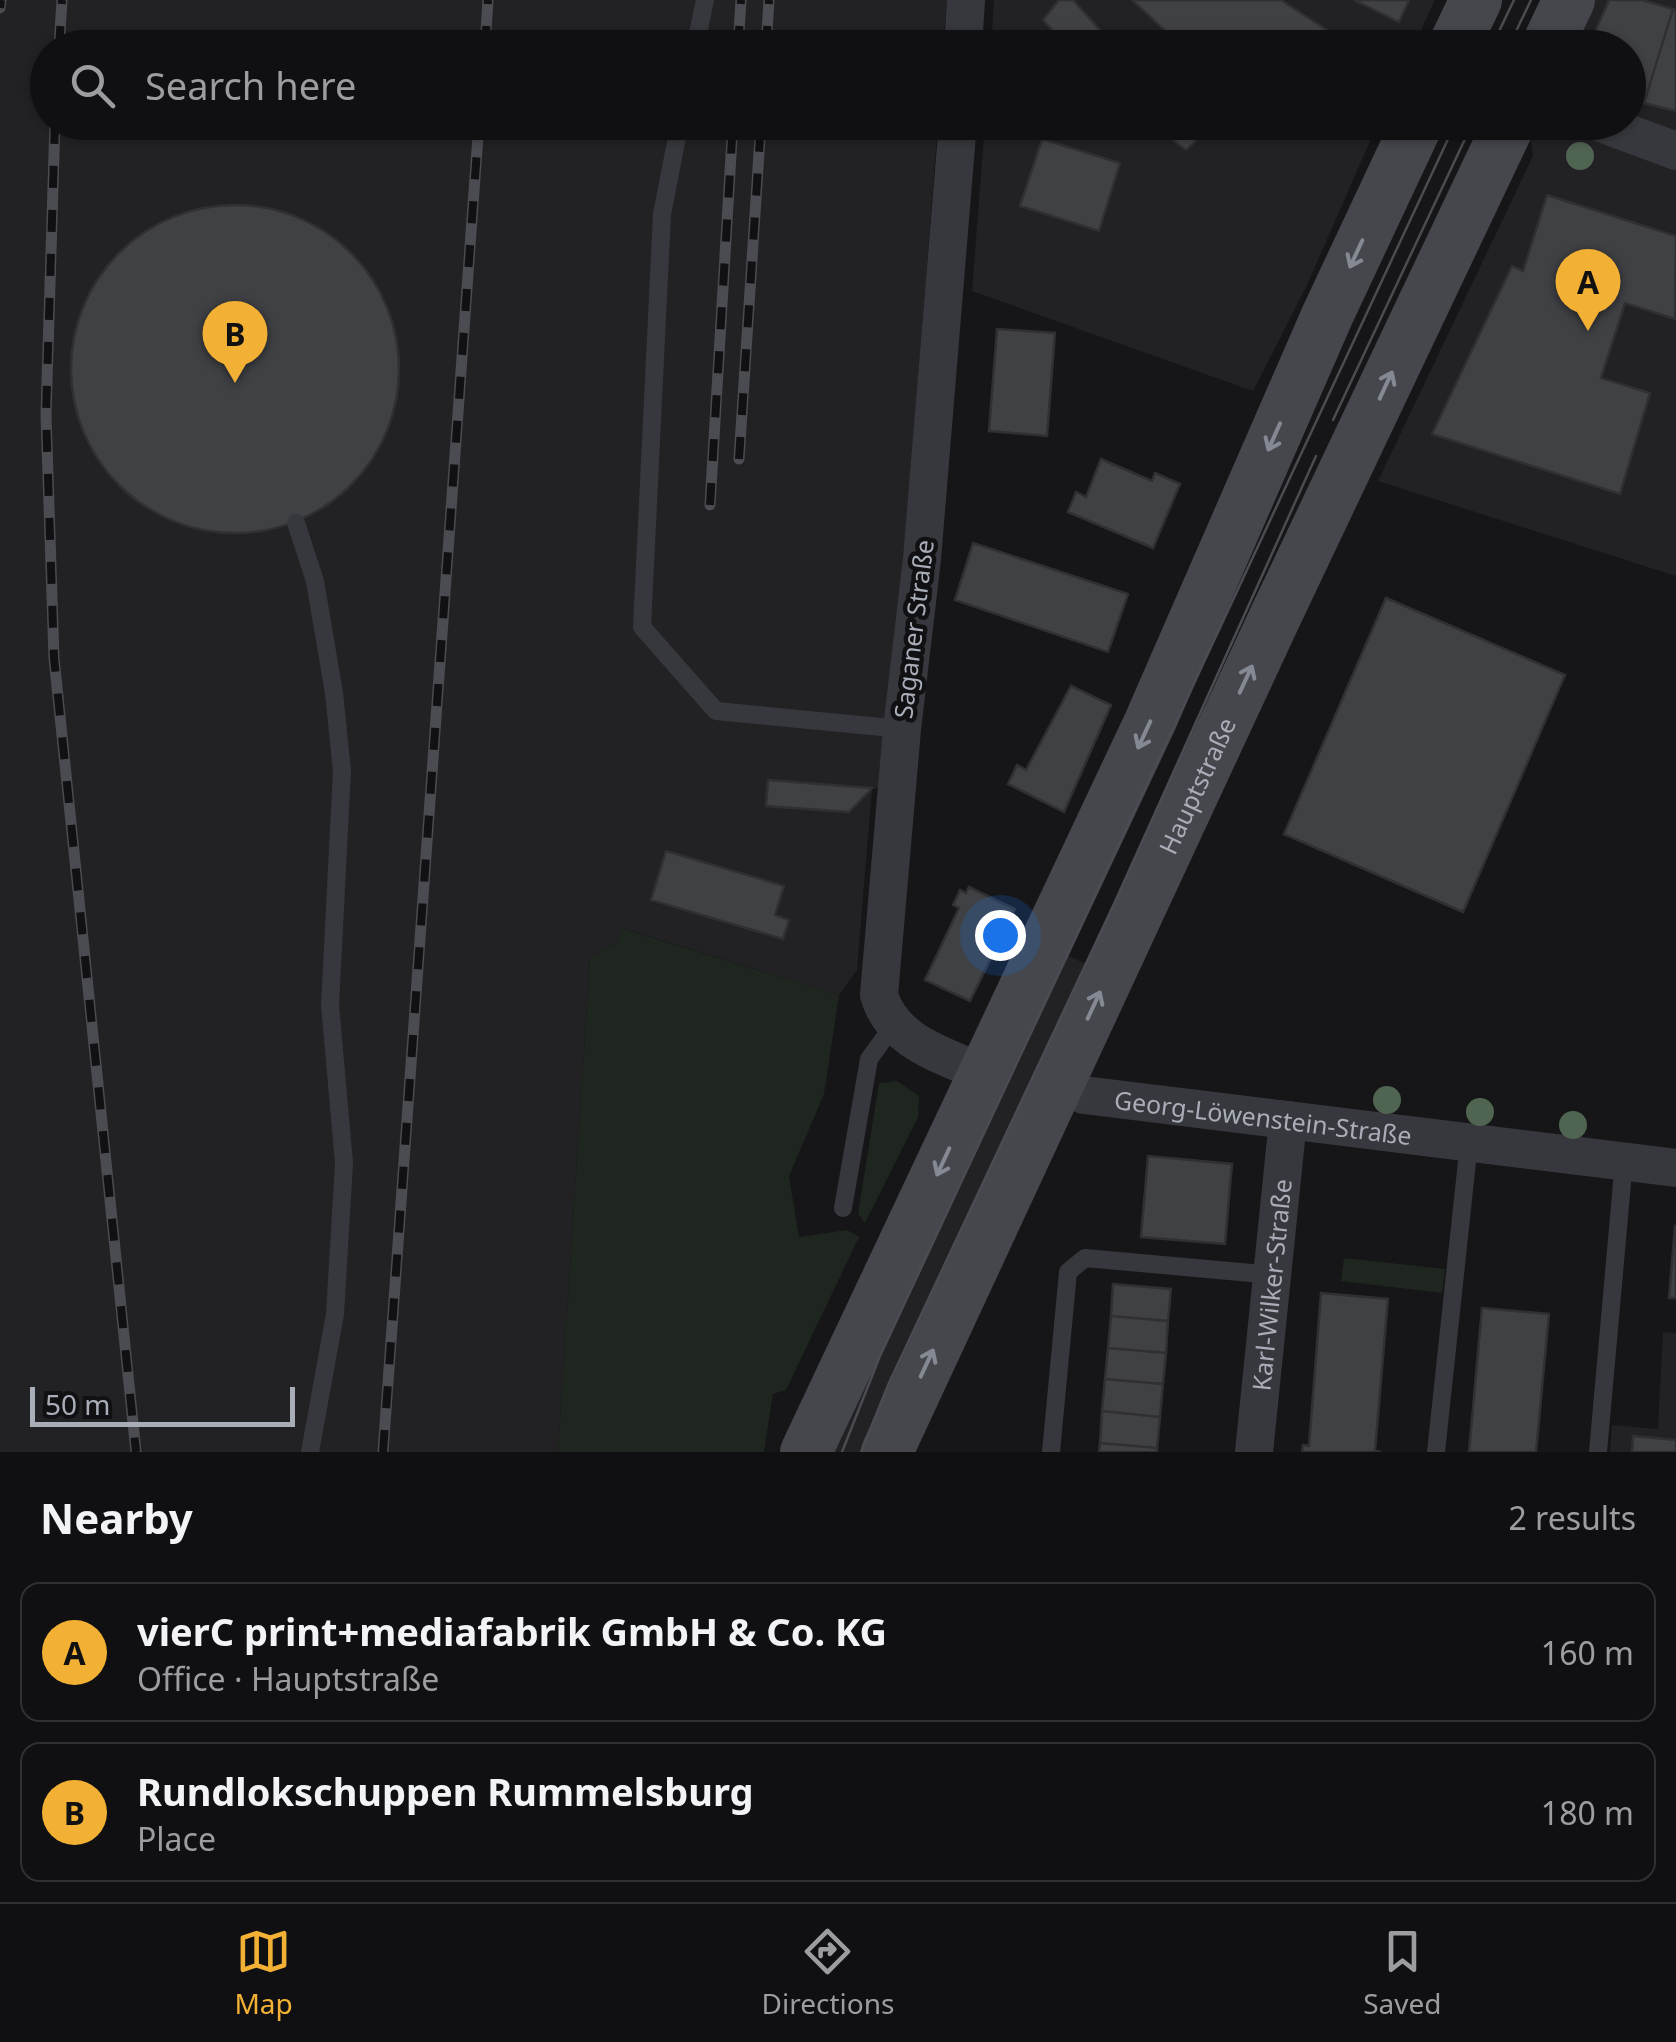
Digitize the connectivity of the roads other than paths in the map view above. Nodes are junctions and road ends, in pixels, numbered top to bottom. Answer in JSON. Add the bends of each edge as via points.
{"nodes":[{"id":1,"x":705,"y":0,"type":"edge"},
{"id":2,"x":966,"y":0,"type":"edge"},
{"id":3,"x":1476,"y":0,"type":"edge"},
{"id":4,"x":1569,"y":0,"type":"edge"},
{"id":5,"x":699,"y":30,"type":"edge"},
{"id":6,"x":964,"y":30,"type":"edge"},
{"id":7,"x":1462,"y":30,"type":"edge"},
{"id":8,"x":1555,"y":30,"type":"edge"},
{"id":9,"x":676,"y":140,"type":"edge"},
{"id":10,"x":957,"y":140,"type":"edge"},
{"id":11,"x":1410,"y":140,"type":"edge"},
{"id":12,"x":1502,"y":140,"type":"edge"},
{"id":13,"x":1646,"y":140,"type":"edge"},
{"id":14,"x":1676,"y":151,"type":"edge"},
{"id":15,"x":296,"y":523,"type":"dead end"},
{"id":16,"x":902,"y":729,"type":"junction"},
{"id":17,"x":893,"y":1026,"type":"junction"},
{"id":18,"x":985,"y":1074,"type":"junction"},
{"id":19,"x":1058,"y":1081,"type":"junction"},
{"id":20,"x":1288,"y":1120,"type":"junction"},
{"id":21,"x":1469,"y":1143,"type":"junction"},
{"id":22,"x":1624,"y":1162,"type":"junction"},
{"id":23,"x":1676,"y":1168,"type":"edge"},
{"id":24,"x":843,"y":1208,"type":"dead end"},
{"id":25,"x":1273,"y":1275,"type":"junction"},
{"id":26,"x":310,"y":1452,"type":"edge"},
{"id":27,"x":806,"y":1452,"type":"edge"},
{"id":28,"x":887,"y":1452,"type":"edge"},
{"id":29,"x":1052,"y":1452,"type":"edge"},
{"id":30,"x":1254,"y":1452,"type":"edge"},
{"id":31,"x":1436,"y":1452,"type":"edge"},
{"id":32,"x":1598,"y":1452,"type":"edge"}],
"edges":[{"from":1,"to":5,"type":"lane"},
{"from":2,"to":6,"type":"street"},
{"from":3,"to":7,"type":"main road"},
{"from":4,"to":8,"type":"main road"},
{"from":9,"to":16,"type":"lane","via":[[662,214],[642,626],[716,711]]},
{"from":10,"to":16,"type":"street","name":"Saganer Straße"},
{"from":11,"to":18,"type":"main road","one_way":true},
{"from":19,"to":12,"type":"main road","name":"Hauptstraße","one_way":true},
{"from":13,"to":14,"type":"street"},
{"from":15,"to":26,"type":"lane","via":[[315,581],[332,677],[342,787],[330,1005],[344,1163],[335,1314]]},
{"from":16,"to":17,"type":"street","name":"Saganer Straße","via":[[878,975],[878,995]]},
{"from":17,"to":18,"type":"street"},
{"from":17,"to":24,"type":"lane","via":[[869,1059]]},
{"from":18,"to":27,"type":"main road","one_way":true},
{"from":19,"to":20,"type":"street","name":"Georg-Löwenstein-Straße","via":[[1084,1095]]},
{"from":28,"to":19,"type":"main road","name":"Hauptstraße","one_way":true},
{"from":20,"to":21,"type":"street","name":"Georg-Löwenstein-Straße"},
{"from":20,"to":25,"type":"street","name":"Karl-Wilker-Straße"},
{"from":21,"to":22,"type":"street","name":"Georg-Löwenstein-Straße"},
{"from":21,"to":31,"type":"lane"},
{"from":22,"to":23,"type":"street","name":"Georg-Löwenstein-Straße"},
{"from":22,"to":32,"type":"lane"},
{"from":25,"to":29,"type":"lane","via":[[1086,1258],[1068,1272]]},
{"from":25,"to":30,"type":"street","name":"Karl-Wilker-Straße"}]}
